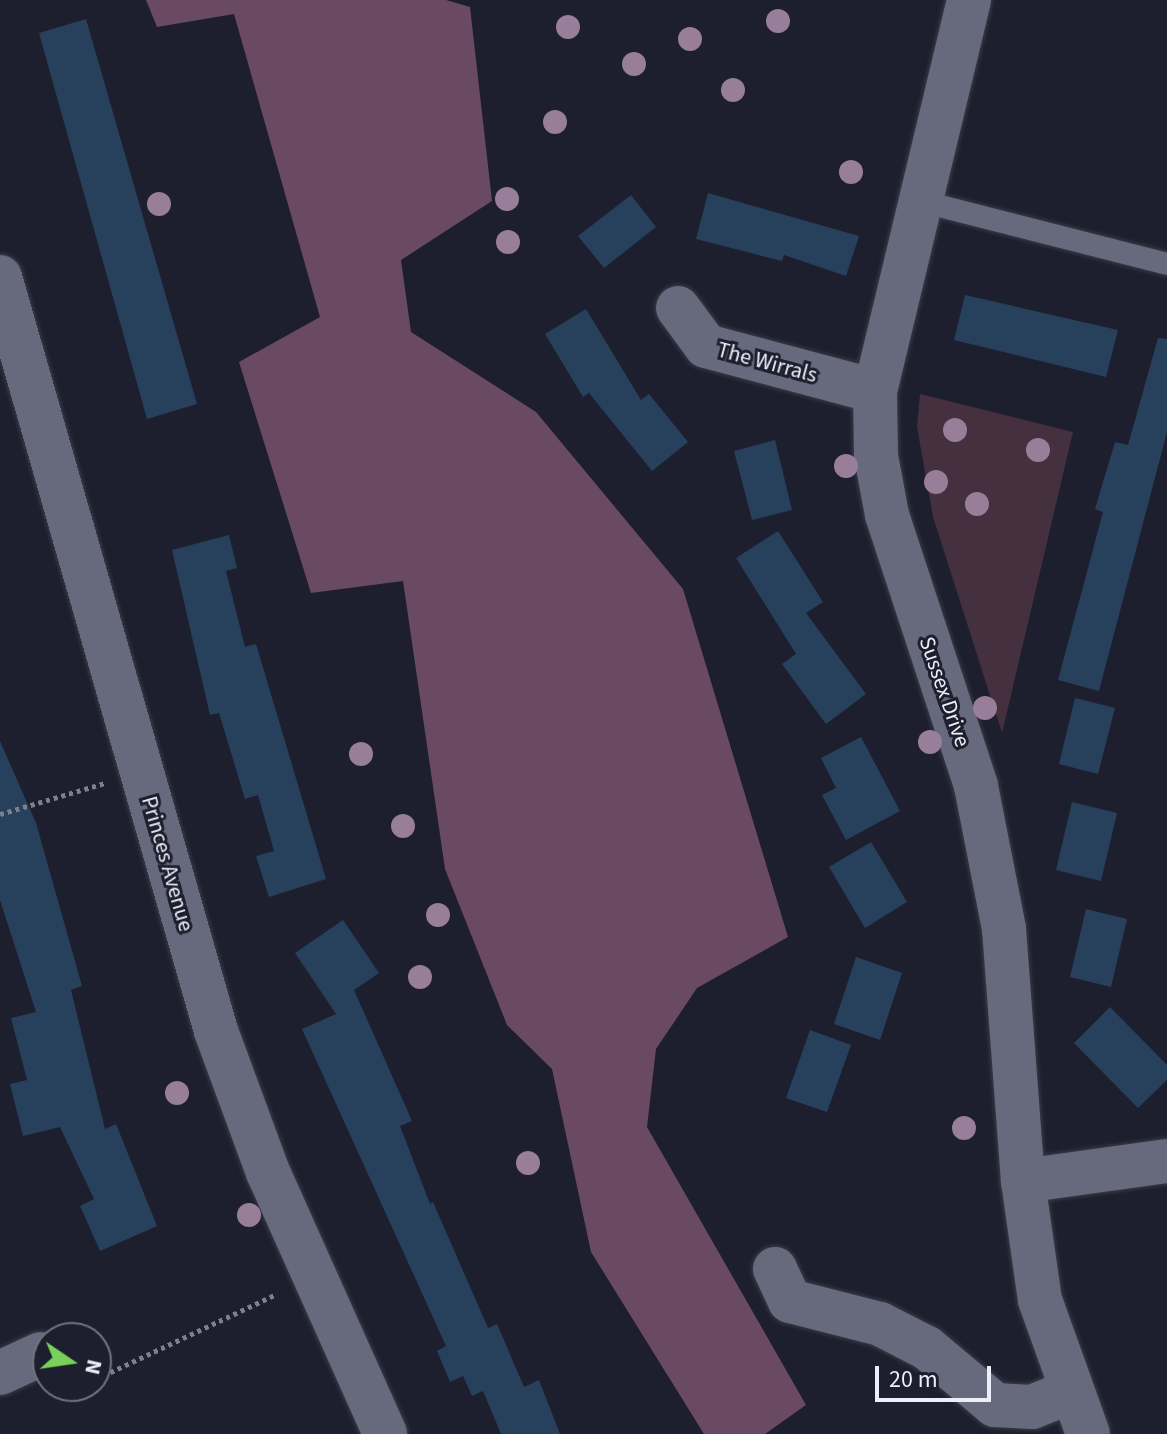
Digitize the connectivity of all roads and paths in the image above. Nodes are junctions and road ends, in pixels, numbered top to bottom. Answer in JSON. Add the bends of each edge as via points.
{"nodes":[{"id":1,"x":969,"y":0,"type":"edge"},
{"id":2,"x":920,"y":201,"type":"junction"},
{"id":3,"x":1167,"y":264,"type":"edge"},
{"id":4,"x":0,"y":277,"type":"edge"},
{"id":5,"x":678,"y":308,"type":"dead end"},
{"id":6,"x":875,"y":391,"type":"junction"},
{"id":7,"x":141,"y":774,"type":"junction"},
{"id":8,"x":0,"y":814,"type":"edge"},
{"id":9,"x":1167,"y":1161,"type":"edge"},
{"id":10,"x":1023,"y":1181,"type":"junction"},
{"id":11,"x":775,"y":1269,"type":"dead end"},
{"id":12,"x":315,"y":1276,"type":"junction"},
{"id":13,"x":32,"y":1358,"type":"edge"},
{"id":14,"x":112,"y":1371,"type":"edge"},
{"id":15,"x":0,"y":1373,"type":"edge"},
{"id":16,"x":1069,"y":1392,"type":"junction"},
{"id":17,"x":385,"y":1434,"type":"edge"},
{"id":18,"x":1088,"y":1434,"type":"edge"}],
"edges":[{"from":1,"to":2,"type":"street","name":"Sussex Drive"},
{"from":2,"to":3,"type":"lane"},
{"from":2,"to":6,"type":"street","name":"Sussex Drive"},
{"from":4,"to":7,"type":"street","name":"Princes Avenue"},
{"from":5,"to":6,"type":"street","name":"The Wirrals","via":[[706,346],[719,352]]},
{"from":6,"to":10,"type":"street","name":"Sussex Drive","via":[[876,456],[887,515],[976,786],[1004,929]]},
{"from":7,"to":8,"type":"path"},
{"from":7,"to":12,"type":"street","name":"Princes Avenue","via":[[216,1031],[268,1172]]},
{"from":9,"to":10,"type":"street"},
{"from":10,"to":16,"type":"street","name":"Sussex Drive","via":[[1040,1300]]},
{"from":11,"to":16,"type":"street","via":[[790,1301],[892,1330],[927,1348],[995,1405],[1032,1407]]},
{"from":12,"to":14,"type":"path"},
{"from":12,"to":17,"type":"street","name":"Princes Avenue"},
{"from":13,"to":15,"type":"street"},
{"from":16,"to":18,"type":"street","name":"Sussex Drive"}]}
